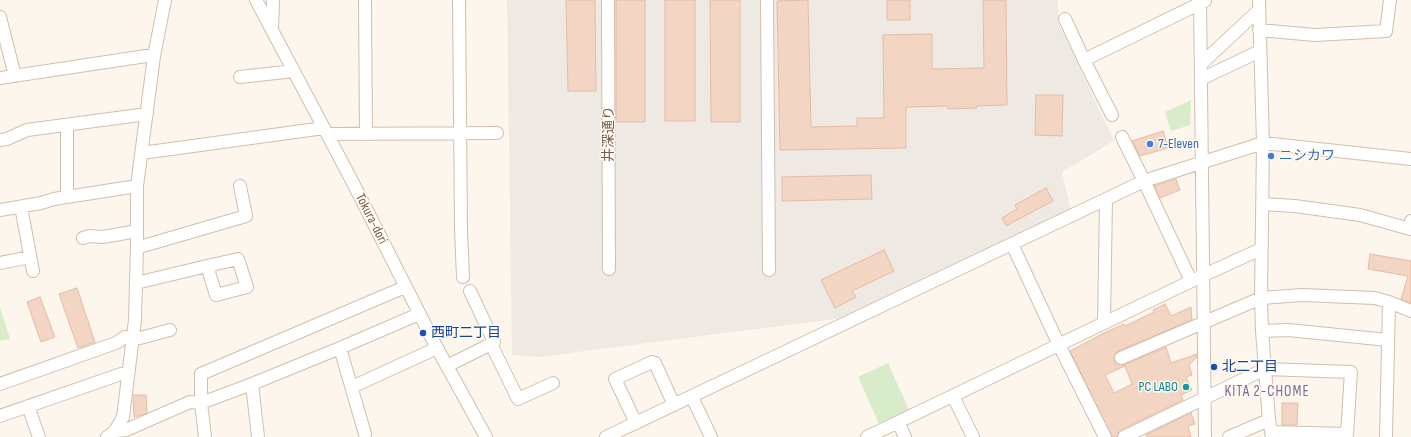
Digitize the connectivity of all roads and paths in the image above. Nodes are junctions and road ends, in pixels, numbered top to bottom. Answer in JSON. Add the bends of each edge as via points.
{"nodes":[{"id":1,"x":165,"y":0,"type":"edge"},
{"id":2,"x":256,"y":0,"type":"edge"},
{"id":3,"x":273,"y":0,"type":"edge"},
{"id":4,"x":365,"y":0,"type":"edge"},
{"id":5,"x":459,"y":0,"type":"edge"},
{"id":6,"x":608,"y":0,"type":"edge"},
{"id":7,"x":767,"y":0,"type":"edge"},
{"id":8,"x":1390,"y":0,"type":"edge"},
{"id":9,"x":1202,"y":1,"type":"edge"},
{"id":10,"x":1259,"y":5,"type":"edge"},
{"id":11,"x":0,"y":17,"type":"edge"},
{"id":12,"x":1065,"y":19,"type":"dead end"},
{"id":13,"x":272,"y":30,"type":"junction"},
{"id":14,"x":1259,"y":30,"type":"junction"},
{"id":15,"x":1260,"y":51,"type":"junction"},
{"id":16,"x":154,"y":56,"type":"junction"},
{"id":17,"x":1084,"y":60,"type":"junction"},
{"id":18,"x":1201,"y":64,"type":"junction"},
{"id":19,"x":294,"y":71,"type":"junction"},
{"id":20,"x":16,"y":76,"type":"junction"},
{"id":21,"x":240,"y":77,"type":"dead end"},
{"id":22,"x":0,"y":78,"type":"edge"},
{"id":23,"x":1201,"y":79,"type":"junction"},
{"id":24,"x":147,"y":114,"type":"junction"},
{"id":25,"x":1112,"y":115,"type":"dead end"},
{"id":26,"x":67,"y":126,"type":"junction"},
{"id":27,"x":326,"y":131,"type":"junction"},
{"id":28,"x":497,"y":133,"type":"dead end"},
{"id":29,"x":366,"y":134,"type":"junction"},
{"id":30,"x":461,"y":134,"type":"junction"},
{"id":31,"x":1122,"y":137,"type":"dead end"},
{"id":32,"x":0,"y":140,"type":"edge"},
{"id":33,"x":1264,"y":143,"type":"junction"},
{"id":34,"x":142,"y":153,"type":"junction"},
{"id":35,"x":1411,"y":159,"type":"edge"},
{"id":36,"x":1202,"y":163,"type":"junction"},
{"id":37,"x":1144,"y":181,"type":"junction"},
{"id":38,"x":137,"y":186,"type":"junction"},
{"id":39,"x":240,"y":186,"type":"dead end"},
{"id":40,"x":67,"y":197,"type":"junction"},
{"id":41,"x":1106,"y":199,"type":"junction"},
{"id":42,"x":1262,"y":204,"type":"junction"},
{"id":43,"x":21,"y":207,"type":"junction"},
{"id":44,"x":0,"y":210,"type":"edge"},
{"id":45,"x":1411,"y":221,"type":"edge"},
{"id":46,"x":137,"y":231,"type":"junction"},
{"id":47,"x":83,"y":238,"type":"dead end"},
{"id":48,"x":1012,"y":244,"type":"junction"},
{"id":49,"x":137,"y":246,"type":"junction"},
{"id":50,"x":1261,"y":249,"type":"junction"},
{"id":51,"x":30,"y":257,"type":"junction"},
{"id":52,"x":0,"y":263,"type":"edge"},
{"id":53,"x":207,"y":266,"type":"dead end"},
{"id":54,"x":609,"y":269,"type":"dead end"},
{"id":55,"x":33,"y":270,"type":"dead end"},
{"id":56,"x":769,"y":270,"type":"dead end"},
{"id":57,"x":1204,"y":275,"type":"junction"},
{"id":58,"x":463,"y":277,"type":"dead end"},
{"id":59,"x":1191,"y":281,"type":"junction"},
{"id":60,"x":136,"y":283,"type":"junction"},
{"id":61,"x":405,"y":287,"type":"junction"},
{"id":62,"x":470,"y":291,"type":"dead end"},
{"id":63,"x":1261,"y":298,"type":"junction"},
{"id":64,"x":1389,"y":302,"type":"junction"},
{"id":65,"x":1411,"y":311,"type":"edge"},
{"id":66,"x":419,"y":314,"type":"junction"},
{"id":67,"x":1204,"y":321,"type":"junction"},
{"id":68,"x":1104,"y":323,"type":"junction"},
{"id":69,"x":170,"y":330,"type":"dead end"},
{"id":70,"x":1262,"y":331,"type":"junction"},
{"id":71,"x":133,"y":338,"type":"junction"},
{"id":72,"x":1388,"y":340,"type":"junction"},
{"id":73,"x":491,"y":344,"type":"junction"},
{"id":74,"x":1059,"y":345,"type":"junction"},
{"id":75,"x":340,"y":348,"type":"junction"},
{"id":76,"x":437,"y":348,"type":"junction"},
{"id":77,"x":1121,"y":358,"type":"dead end"},
{"id":78,"x":447,"y":366,"type":"junction"},
{"id":79,"x":1265,"y":369,"type":"junction"},
{"id":80,"x":128,"y":375,"type":"junction"},
{"id":81,"x":553,"y":383,"type":"dead end"},
{"id":82,"x":0,"y":384,"type":"edge"},
{"id":83,"x":252,"y":384,"type":"junction"},
{"id":84,"x":352,"y":388,"type":"junction"},
{"id":85,"x":692,"y":396,"type":"junction"},
{"id":86,"x":952,"y":396,"type":"junction"},
{"id":87,"x":1205,"y":398,"type":"junction"},
{"id":88,"x":201,"y":403,"type":"junction"},
{"id":89,"x":674,"y":405,"type":"junction"},
{"id":90,"x":28,"y":406,"type":"junction"},
{"id":91,"x":0,"y":416,"type":"edge"},
{"id":92,"x":1269,"y":420,"type":"junction"},
{"id":93,"x":898,"y":422,"type":"junction"},
{"id":94,"x":636,"y":423,"type":"junction"},
{"id":95,"x":365,"y":434,"type":"dead end"},
{"id":96,"x":113,"y":435,"type":"edge"},
{"id":97,"x":1271,"y":435,"type":"edge"},
{"id":98,"x":39,"y":437,"type":"edge"},
{"id":99,"x":205,"y":437,"type":"edge"},
{"id":100,"x":258,"y":437,"type":"edge"},
{"id":101,"x":486,"y":437,"type":"edge"},
{"id":102,"x":606,"y":437,"type":"edge"},
{"id":103,"x":711,"y":437,"type":"edge"},
{"id":104,"x":867,"y":437,"type":"edge"},
{"id":105,"x":905,"y":437,"type":"edge"},
{"id":106,"x":973,"y":437,"type":"edge"},
{"id":107,"x":1105,"y":437,"type":"edge"},
{"id":108,"x":1124,"y":437,"type":"edge"},
{"id":109,"x":1205,"y":437,"type":"edge"},
{"id":110,"x":1228,"y":437,"type":"edge"},
{"id":111,"x":1386,"y":437,"type":"edge"}],
"edges":[{"from":1,"to":16,"type":"street"},
{"from":2,"to":13,"type":"street","name":"Tokura-dori"},
{"from":3,"to":13,"type":"street"},
{"from":4,"to":29,"type":"street"},
{"from":5,"to":30,"type":"street"},
{"from":6,"to":54,"type":"street","name":"井深通り"},
{"from":7,"to":56,"type":"street"},
{"from":8,"to":14,"type":"street","via":[[1386,31],[1315,34]]},
{"from":9,"to":17,"type":"street"},
{"from":9,"to":18,"type":"street"},
{"from":10,"to":14,"type":"street"},
{"from":10,"to":18,"type":"street"},
{"from":11,"to":20,"type":"street"},
{"from":12,"to":17,"type":"street"},
{"from":13,"to":19,"type":"street","name":"Tokura-dori"},
{"from":14,"to":15,"type":"street"},
{"from":15,"to":23,"type":"street"},
{"from":15,"to":33,"type":"street"},
{"from":16,"to":20,"type":"street"},
{"from":16,"to":24,"type":"street"},
{"from":17,"to":25,"type":"street"},
{"from":18,"to":23,"type":"street"},
{"from":19,"to":21,"type":"street"},
{"from":19,"to":27,"type":"street","name":"Tokura-dori"},
{"from":20,"to":22,"type":"street"},
{"from":23,"to":36,"type":"street"},
{"from":24,"to":26,"type":"street"},
{"from":24,"to":34,"type":"street"},
{"from":26,"to":32,"type":"street","via":[[27,130]]},
{"from":26,"to":40,"type":"street"},
{"from":27,"to":29,"type":"street"},
{"from":27,"to":34,"type":"street"},
{"from":27,"to":61,"type":"street","name":"Tokura-dori"},
{"from":28,"to":30,"type":"street"},
{"from":29,"to":30,"type":"street"},
{"from":30,"to":58,"type":"street"},
{"from":31,"to":37,"type":"street"},
{"from":33,"to":35,"type":"street"},
{"from":33,"to":36,"type":"street"},
{"from":33,"to":42,"type":"street"},
{"from":34,"to":38,"type":"street"},
{"from":36,"to":37,"type":"street"},
{"from":36,"to":57,"type":"street"},
{"from":37,"to":41,"type":"street"},
{"from":37,"to":59,"type":"street"},
{"from":38,"to":40,"type":"street"},
{"from":38,"to":46,"type":"street"},
{"from":39,"to":49,"type":"street","via":[[246,216]]},
{"from":40,"to":43,"type":"street"},
{"from":41,"to":48,"type":"street"},
{"from":41,"to":68,"type":"street"},
{"from":42,"to":45,"type":"street","via":[[1360,215],[1410,228]]},
{"from":42,"to":50,"type":"street"},
{"from":43,"to":44,"type":"street"},
{"from":43,"to":51,"type":"street"},
{"from":46,"to":47,"type":"street"},
{"from":46,"to":49,"type":"street"},
{"from":48,"to":74,"type":"street"},
{"from":48,"to":85,"type":"street"},
{"from":49,"to":60,"type":"street"},
{"from":50,"to":57,"type":"street"},
{"from":50,"to":63,"type":"street"},
{"from":51,"to":52,"type":"street"},
{"from":51,"to":55,"type":"street"},
{"from":53,"to":60,"type":"street"},
{"from":57,"to":59,"type":"street"},
{"from":57,"to":67,"type":"street"},
{"from":59,"to":68,"type":"street"},
{"from":60,"to":71,"type":"street"},
{"from":61,"to":66,"type":"street","name":"Tokura-dori"},
{"from":61,"to":88,"type":"street","via":[[201,374]]},
{"from":62,"to":73,"type":"street","via":[[494,342]]},
{"from":63,"to":64,"type":"street","via":[[1343,296],[1375,298]]},
{"from":63,"to":67,"type":"street"},
{"from":63,"to":70,"type":"street"},
{"from":64,"to":65,"type":"street"},
{"from":64,"to":72,"type":"street"},
{"from":66,"to":75,"type":"street"},
{"from":66,"to":76,"type":"street","name":"Tokura-dori"},
{"from":67,"to":77,"type":"street"},
{"from":67,"to":87,"type":"street"},
{"from":68,"to":74,"type":"street"},
{"from":69,"to":71,"type":"street"},
{"from":70,"to":72,"type":"street","via":[[1288,330]]},
{"from":70,"to":79,"type":"street"},
{"from":71,"to":80,"type":"street"},
{"from":71,"to":82,"type":"street","via":[[125,337],[116,343]]},
{"from":72,"to":111,"type":"street"},
{"from":73,"to":78,"type":"street"},
{"from":73,"to":81,"type":"street","via":[[518,399]]},
{"from":74,"to":86,"type":"street"},
{"from":74,"to":107,"type":"street"},
{"from":75,"to":83,"type":"street"},
{"from":75,"to":84,"type":"street"},
{"from":76,"to":78,"type":"street","name":"Tokura-dori"},
{"from":76,"to":84,"type":"street"},
{"from":78,"to":101,"type":"street","name":"Tokura-dori"},
{"from":79,"to":87,"type":"street"},
{"from":79,"to":92,"type":"street"},
{"from":79,"to":97,"type":"street","via":[[1352,372],[1347,434]]},
{"from":80,"to":90,"type":"street","via":[[121,374]]},
{"from":80,"to":96,"type":"street","via":[[123,418]]},
{"from":83,"to":88,"type":"street"},
{"from":83,"to":100,"type":"street"},
{"from":84,"to":95,"type":"street"},
{"from":85,"to":89,"type":"street"},
{"from":85,"to":103,"type":"street"},
{"from":86,"to":93,"type":"street"},
{"from":86,"to":106,"type":"street"},
{"from":87,"to":108,"type":"street"},
{"from":87,"to":109,"type":"street"},
{"from":88,"to":96,"type":"street","via":[[190,402]]},
{"from":88,"to":99,"type":"street"},
{"from":89,"to":94,"type":"street"},
{"from":89,"to":94,"type":"street","via":[[655,363],[652,362],[615,379]]},
{"from":90,"to":91,"type":"street"},
{"from":90,"to":98,"type":"street"},
{"from":92,"to":97,"type":"street"},
{"from":92,"to":110,"type":"street"},
{"from":93,"to":104,"type":"street"},
{"from":93,"to":105,"type":"street"},
{"from":94,"to":102,"type":"street"}]}
